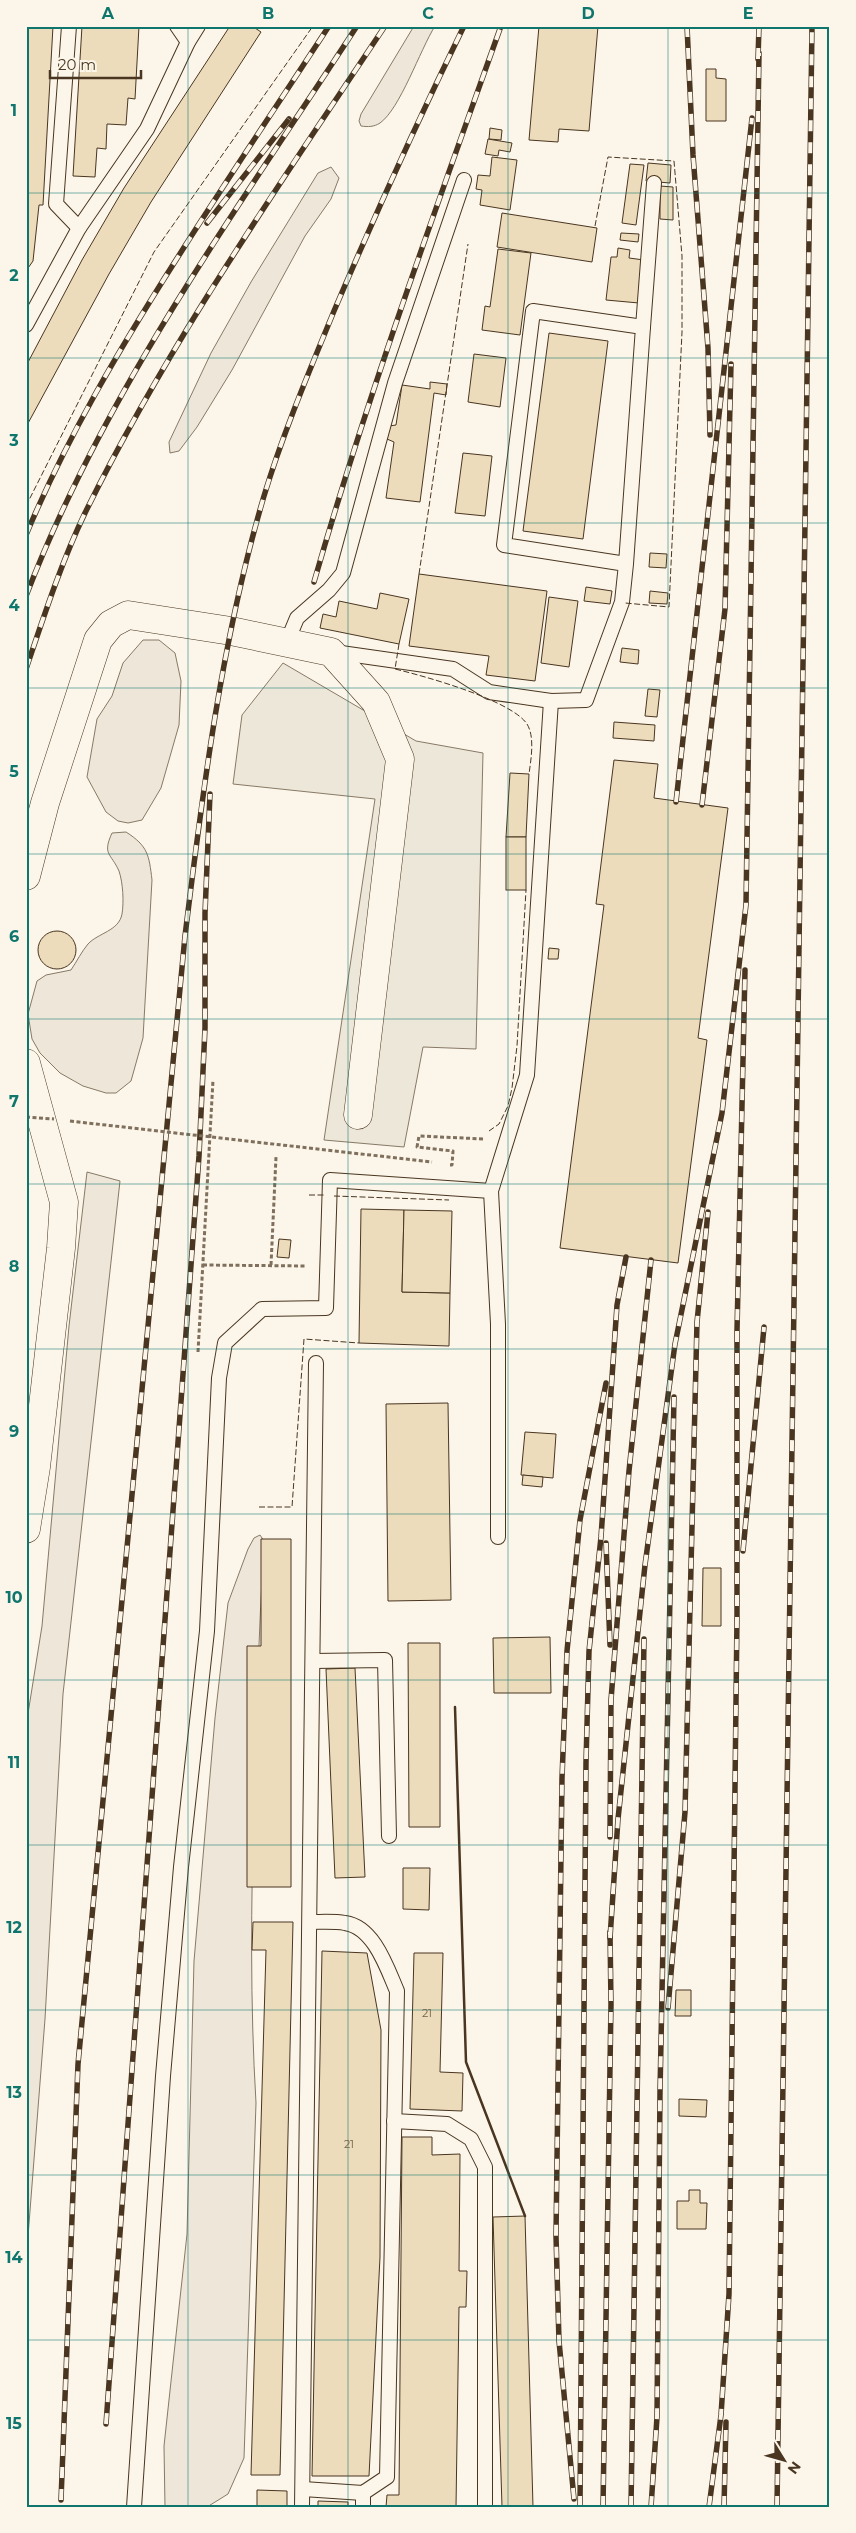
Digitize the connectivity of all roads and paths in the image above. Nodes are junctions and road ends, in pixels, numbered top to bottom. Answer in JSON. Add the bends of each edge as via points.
{"nodes":[{"id":1,"x":69,"y":26,"type":"edge"},
{"id":2,"x":177,"y":26,"type":"edge"},
{"id":3,"x":198,"y":26,"type":"edge"},
{"id":4,"x":188,"y":42,"type":"junction"},
{"id":5,"x":464,"y":180,"type":"dead end"},
{"id":6,"x":654,"y":183,"type":"dead end"},
{"id":7,"x":79,"y":228,"type":"junction"},
{"id":8,"x":26,"y":325,"type":"edge"},
{"id":9,"x":643,"y":327,"type":"junction"},
{"id":10,"x":626,"y":564,"type":"junction"},
{"id":11,"x":287,"y":642,"type":"junction"},
{"id":12,"x":330,"y":652,"type":"junction"},
{"id":13,"x":551,"y":701,"type":"junction"},
{"id":14,"x":26,"y":876,"type":"edge"},
{"id":15,"x":26,"y":1063,"type":"edge"},
{"id":16,"x":214,"y":1080,"type":"dead end"},
{"id":17,"x":358,"y":1115,"type":"dead end"},
{"id":18,"x":26,"y":1117,"type":"edge"},
{"id":19,"x":54,"y":1119,"type":"dead end"},
{"id":20,"x":70,"y":1121,"type":"dead end"},
{"id":21,"x":507,"y":1140,"type":"junction"},
{"id":22,"x":276,"y":1157,"type":"dead end"},
{"id":23,"x":438,"y":1163,"type":"dead end"},
{"id":24,"x":445,"y":1164,"type":"dead end"},
{"id":25,"x":492,"y":1191,"type":"junction"},
{"id":26,"x":203,"y":1265,"type":"junction"},
{"id":27,"x":271,"y":1265,"type":"junction"},
{"id":28,"x":327,"y":1266,"type":"junction"},
{"id":29,"x":198,"y":1354,"type":"dead end"},
{"id":30,"x":316,"y":1363,"type":"dead end"},
{"id":31,"x":26,"y":1529,"type":"edge"},
{"id":32,"x":498,"y":1537,"type":"dead end"},
{"id":33,"x":313,"y":1661,"type":"junction"},
{"id":34,"x":389,"y":1836,"type":"dead end"},
{"id":35,"x":310,"y":1922,"type":"junction"},
{"id":36,"x":394,"y":2121,"type":"junction"},
{"id":37,"x":303,"y":2489,"type":"junction"},
{"id":38,"x":363,"y":2500,"type":"edge"},
{"id":39,"x":134,"y":2507,"type":"edge"},
{"id":40,"x":302,"y":2507,"type":"edge"},
{"id":41,"x":485,"y":2507,"type":"edge"}],
"edges":[{"from":1,"to":7,"type":"lane","via":[[56,204]]},
{"from":2,"to":4,"type":"lane"},
{"from":3,"to":4,"type":"lane"},
{"from":4,"to":7,"type":"lane","via":[[147,130]]},
{"from":5,"to":11,"type":"lane","via":[[395,383],[343,574],[297,618]]},
{"from":6,"to":9,"type":"lane"},
{"from":7,"to":8,"type":"lane"},
{"from":9,"to":10,"type":"lane"},
{"from":9,"to":10,"type":"lane","via":[[533,310],[504,545]]},
{"from":10,"to":13,"type":"lane","via":[[622,602],[586,700]]},
{"from":11,"to":12,"type":"street"},
{"from":11,"to":14,"type":"street","via":[[128,615],[111,624],[98,640],[45,803]]},
{"from":12,"to":13,"type":"lane","via":[[454,669],[489,692]]},
{"from":12,"to":17,"type":"street","via":[[376,702],[400,759]]},
{"from":13,"to":21,"type":"lane","via":[[527,1076]]},
{"from":15,"to":31,"type":"street","via":[[64,1202],[62,1248],[38,1457]]},
{"from":16,"to":26,"type":"path"},
{"from":18,"to":19,"type":"path","bridge":true},
{"from":20,"to":23,"type":"path","bridge":true},
{"from":21,"to":24,"type":"path","via":[[419,1136],[417,1147],[453,1151],[452,1165]]},
{"from":21,"to":25,"type":"lane"},
{"from":22,"to":27,"type":"path"},
{"from":25,"to":28,"type":"lane","via":[[330,1180]]},
{"from":25,"to":32,"type":"lane","via":[[498,1324]]},
{"from":26,"to":27,"type":"path"},
{"from":26,"to":29,"type":"path"},
{"from":27,"to":28,"type":"path"},
{"from":28,"to":39,"type":"lane","via":[[326,1308],[262,1309],[224,1343],[207,1631],[180,1867],[163,2067]]},
{"from":30,"to":33,"type":"lane"},
{"from":33,"to":34,"type":"lane","via":[[385,1660]]},
{"from":33,"to":35,"type":"lane"},
{"from":35,"to":36,"type":"lane","via":[[347,1923],[367,1935],[386,1965],[397,1991]]},
{"from":35,"to":37,"type":"lane"},
{"from":36,"to":38,"type":"lane","via":[[387,2477]]},
{"from":36,"to":41,"type":"lane","via":[[447,2124],[471,2139],[485,2167]]},
{"from":37,"to":38,"type":"lane"},
{"from":37,"to":40,"type":"lane"}]}
